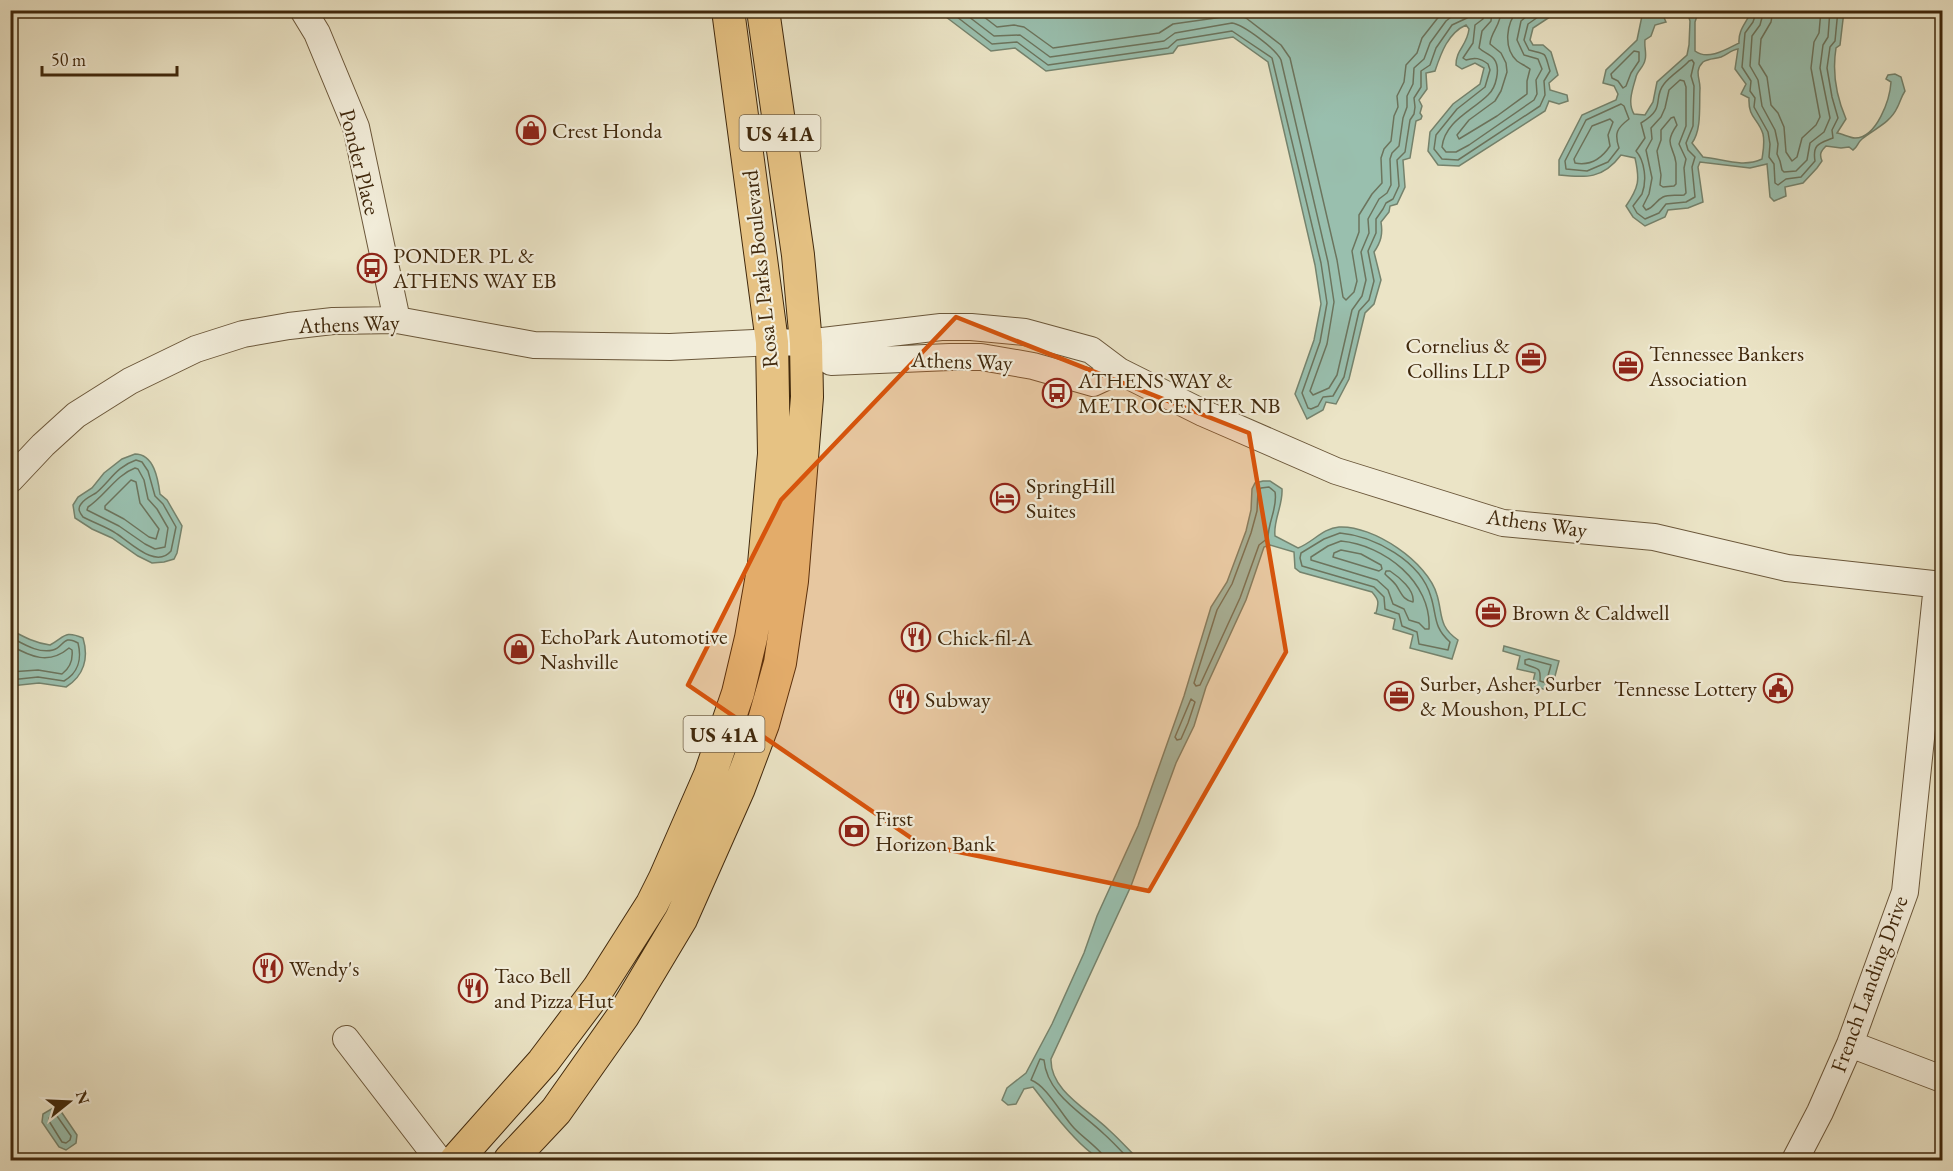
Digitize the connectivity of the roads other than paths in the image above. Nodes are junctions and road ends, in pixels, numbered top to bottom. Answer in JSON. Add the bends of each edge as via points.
{"nodes":[{"id":1,"x":303,"y":10,"type":"edge"},
{"id":2,"x":728,"y":10,"type":"edge"},
{"id":3,"x":763,"y":10,"type":"edge"},
{"id":4,"x":397,"y":320,"type":"junction"},
{"id":5,"x":772,"y":342,"type":"junction"},
{"id":6,"x":806,"y":343,"type":"junction"},
{"id":7,"x":10,"y":480,"type":"edge"},
{"id":8,"x":1940,"y":585,"type":"edge"},
{"id":9,"x":346,"y":1039,"type":"dead end"},
{"id":10,"x":1850,"y":1044,"type":"junction"},
{"id":11,"x":1942,"y":1079,"type":"edge"},
{"id":12,"x":439,"y":1161,"type":"edge"},
{"id":13,"x":456,"y":1161,"type":"edge"},
{"id":14,"x":510,"y":1161,"type":"edge"},
{"id":15,"x":1795,"y":1161,"type":"edge"}],
"edges":[{"from":1,"to":4,"type":"street","name":"Ponder Place","via":[[317,33],[356,127]]},
{"from":2,"to":5,"type":"main road","name":"Rosa L Parks Boulevard","number":"US 41A"},
{"from":3,"to":6,"type":"main road","name":"Rosa L Parks Boulevard","number":"US 41A","via":[[798,255]]},
{"from":4,"to":5,"type":"street","name":"Athens Way","via":[[534,345],[670,347]]},
{"from":4,"to":7,"type":"street","name":"Athens Way","via":[[289,326],[243,334],[196,349],[130,381],[76,415]]},
{"from":5,"to":6,"type":"street","name":"Athens Way"},
{"from":5,"to":13,"type":"main road","name":"Rosa L Parks Boulevard","number":"US 41A","via":[[774,454],[764,564],[738,693],[710,775],[652,904],[598,989],[543,1062]]},
{"from":6,"to":8,"type":"street","name":"Athens Way","via":[[941,327],[1025,332],[1091,350],[1119,371],[1203,414],[1336,471],[1503,523],[1654,537],[1787,568]]},
{"from":6,"to":14,"type":"main road","name":"Rosa L Parks Boulevard","number":"US 41A","via":[[807,397],[792,581],[780,663],[740,788],[681,919],[623,1016],[556,1111]]},
{"from":8,"to":10,"type":"street","name":"French Landing Drive","via":[[1905,892]]},
{"from":9,"to":12,"type":"street"},
{"from":10,"to":11,"type":"street"},
{"from":10,"to":15,"type":"street","name":"French Landing Drive"}]}
